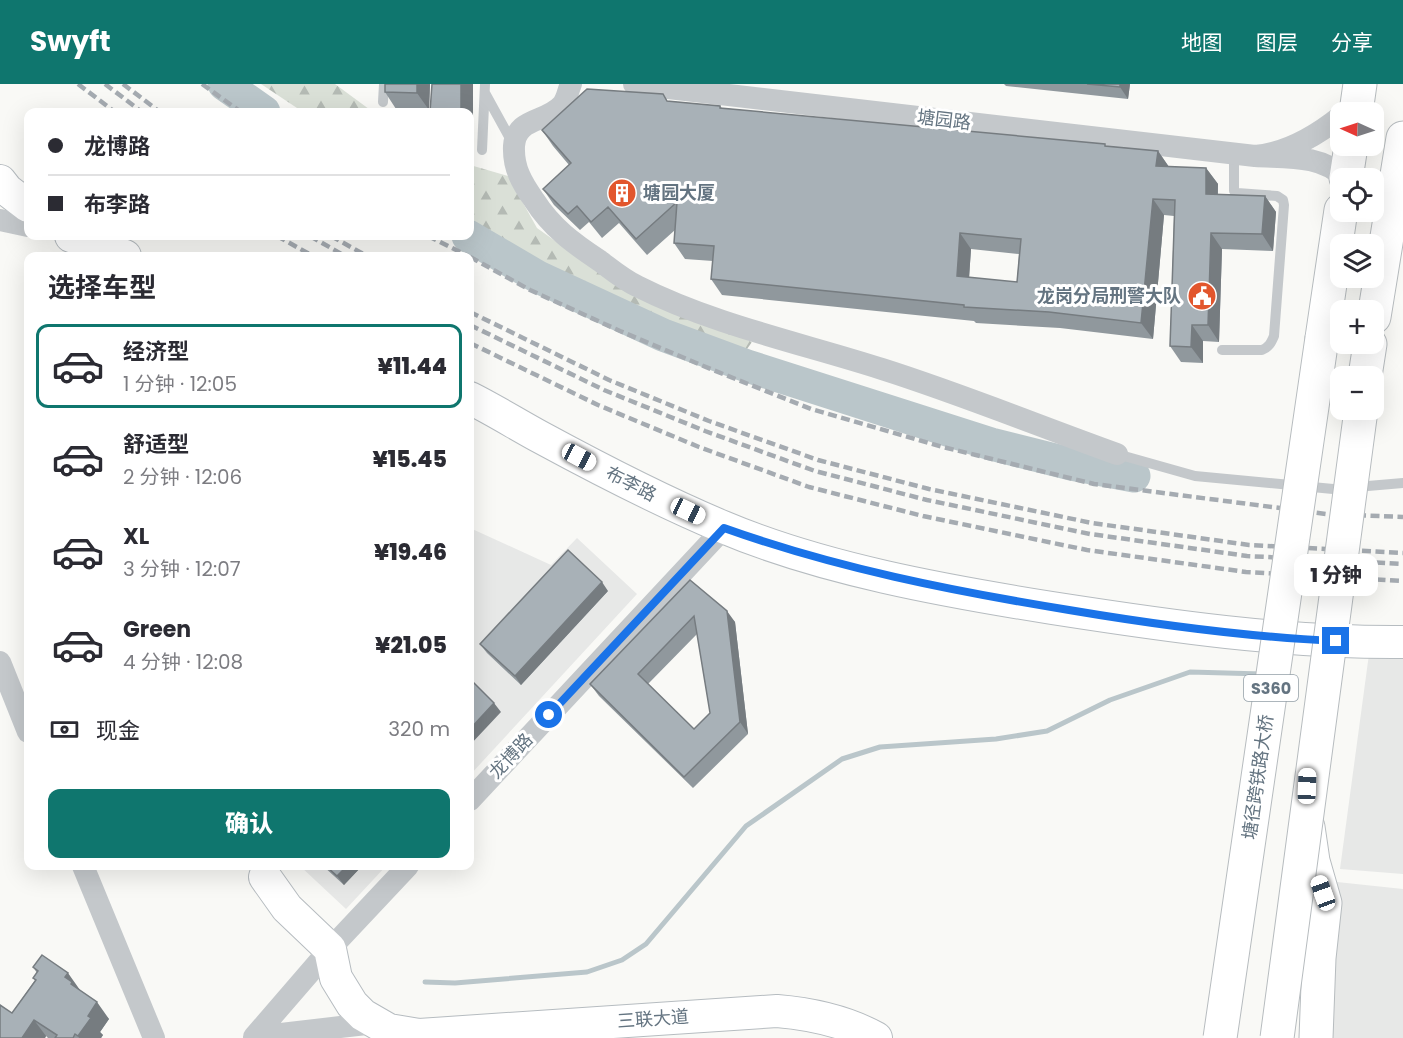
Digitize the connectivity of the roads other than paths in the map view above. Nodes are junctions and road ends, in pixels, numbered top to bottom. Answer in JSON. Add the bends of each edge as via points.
{"nodes":[{"id":1,"x":384,"y":84,"type":"edge"},
{"id":2,"x":571,"y":84,"type":"edge"},
{"id":3,"x":634,"y":84,"type":"edge"},
{"id":4,"x":485,"y":89,"type":"edge"},
{"id":5,"x":383,"y":102,"type":"edge"},
{"id":6,"x":1330,"y":122,"type":"edge"},
{"id":7,"x":1403,"y":138,"type":"edge"},
{"id":8,"x":514,"y":145,"type":"junction"},
{"id":9,"x":482,"y":150,"type":"dead end"},
{"id":10,"x":1245,"y":155,"type":"junction"},
{"id":11,"x":1332,"y":168,"type":"edge"},
{"id":12,"x":0,"y":181,"type":"edge"},
{"id":13,"x":24,"y":203,"type":"edge"},
{"id":14,"x":0,"y":220,"type":"edge"},
{"id":15,"x":1339,"y":222,"type":"edge"},
{"id":16,"x":24,"y":225,"type":"edge"},
{"id":17,"x":82,"y":240,"type":"edge"},
{"id":18,"x":114,"y":252,"type":"edge"},
{"id":19,"x":1377,"y":300,"type":"edge"},
{"id":20,"x":1222,"y":350,"type":"dead end"},
{"id":21,"x":474,"y":400,"type":"edge"},
{"id":22,"x":1360,"y":420,"type":"edge"},
{"id":23,"x":1117,"y":454,"type":"joint"},
{"id":24,"x":1403,"y":483,"type":"edge"},
{"id":25,"x":724,"y":528,"type":"junction"},
{"id":26,"x":1316,"y":634,"type":"junction"},
{"id":27,"x":1403,"y":642,"type":"edge"},
{"id":28,"x":0,"y":662,"type":"edge"},
{"id":29,"x":24,"y":722,"type":"edge"},
{"id":30,"x":474,"y":796,"type":"edge"},
{"id":31,"x":85,"y":870,"type":"edge"},
{"id":32,"x":404,"y":870,"type":"edge"},
{"id":33,"x":262,"y":871,"type":"edge"},
{"id":34,"x":330,"y":949,"type":"junction"},
{"id":35,"x":375,"y":1023,"type":"junction"},
{"id":36,"x":254,"y":1037,"type":"edge"},
{"id":37,"x":154,"y":1038,"type":"edge"},
{"id":38,"x":876,"y":1038,"type":"edge"},
{"id":39,"x":1220,"y":1038,"type":"edge"},
{"id":40,"x":1277,"y":1038,"type":"edge"},
{"id":41,"x":1316,"y":1038,"type":"edge"}],
"edges":[{"from":1,"to":5,"type":"lane"},
{"from":2,"to":8,"type":"street","via":[[564,104],[526,125],[517,133]]},
{"from":3,"to":10,"type":"street","name":"塘园路"},
{"from":4,"to":8,"type":"lane"},
{"from":4,"to":9,"type":"lane"},
{"from":6,"to":10,"type":"street","name":"塘园路","via":[[1285,150],[1271,155]]},
{"from":7,"to":19,"type":"main road"},
{"from":8,"to":23,"type":"street","via":[[519,177],[546,219],[577,246],[636,286],[700,313],[883,369]]},
{"from":10,"to":11,"type":"street","name":"塘园路","via":[[1316,161]]},
{"from":10,"to":20,"type":"lane","via":[[1234,191],[1277,196],[1284,205],[1274,336],[1268,348],[1262,350]]},
{"from":12,"to":13,"type":"main road"},
{"from":14,"to":16,"type":"street"},
{"from":15,"to":39,"type":"main road","name":"塘径跨铁路大桥","number":"S360","bridge":true},
{"from":17,"to":18,"type":"main road"},
{"from":21,"to":25,"type":"main road","name":"布李路","via":[[613,475]]},
{"from":22,"to":40,"type":"main road","number":"S360","bridge":true},
{"from":23,"to":24,"type":"lane","via":[[1194,477],[1333,494]]},
{"from":25,"to":26,"type":"main road","name":"布李路","via":[[854,569],[993,598],[1212,632]]},
{"from":25,"to":30,"type":"street","name":"龙博路"},
{"from":26,"to":27,"type":"main road","name":"布李路"},
{"from":26,"to":41,"type":"main road","via":[[1306,802],[1309,845],[1325,903]]},
{"from":28,"to":29,"type":"street"},
{"from":31,"to":37,"type":"street"},
{"from":32,"to":34,"type":"street"},
{"from":33,"to":34,"type":"main road","via":[[287,908]]},
{"from":34,"to":35,"type":"main road","name":"三联大道","via":[[343,992]]},
{"from":34,"to":36,"type":"street"},
{"from":35,"to":36,"type":"street"},
{"from":35,"to":38,"type":"main road","name":"三联大道","via":[[389,1030],[419,1035],[777,1011],[822,1017]]}]}
